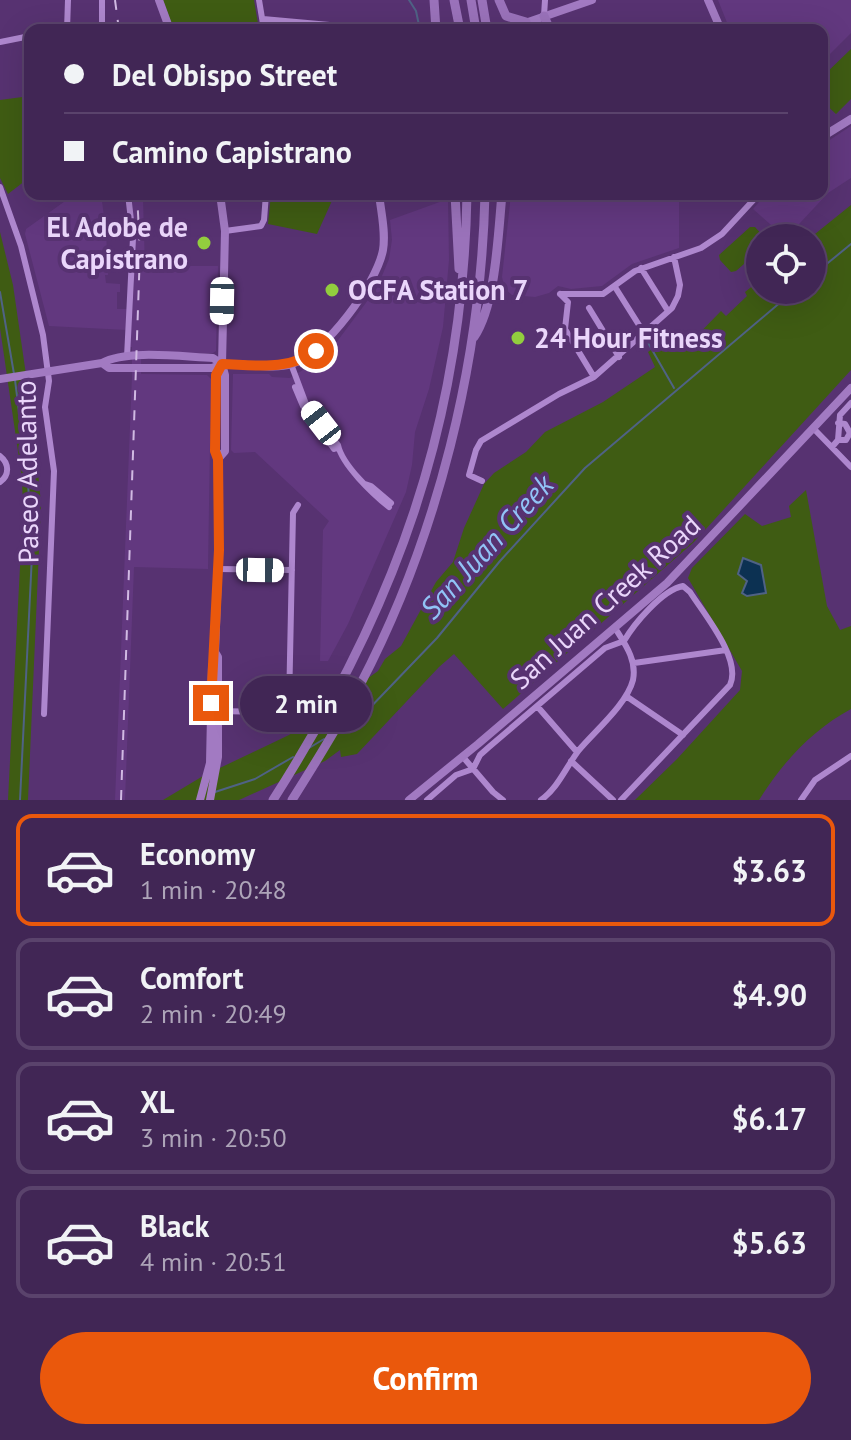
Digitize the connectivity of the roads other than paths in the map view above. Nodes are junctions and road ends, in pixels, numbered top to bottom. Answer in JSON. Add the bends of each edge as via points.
{"nodes":[{"id":1,"x":68,"y":0,"type":"edge"},
{"id":2,"x":102,"y":0,"type":"edge"},
{"id":3,"x":159,"y":0,"type":"edge"},
{"id":4,"x":259,"y":0,"type":"edge"},
{"id":5,"x":434,"y":0,"type":"edge"},
{"id":6,"x":454,"y":0,"type":"edge"},
{"id":7,"x":471,"y":0,"type":"edge"},
{"id":8,"x":482,"y":0,"type":"edge"},
{"id":9,"x":499,"y":0,"type":"edge"},
{"id":10,"x":545,"y":0,"type":"edge"},
{"id":11,"x":592,"y":0,"type":"edge"},
{"id":12,"x":708,"y":0,"type":"edge"},
{"id":13,"x":544,"y":16,"type":"junction"},
{"id":14,"x":263,"y":19,"type":"junction"},
{"id":15,"x":526,"y":22,"type":"junction"},
{"id":16,"x":67,"y":24,"type":"edge"},
{"id":17,"x":102,"y":24,"type":"edge"},
{"id":18,"x":168,"y":24,"type":"edge"},
{"id":19,"x":263,"y":24,"type":"edge"},
{"id":20,"x":318,"y":24,"type":"edge"},
{"id":21,"x":436,"y":24,"type":"edge"},
{"id":22,"x":459,"y":24,"type":"edge"},
{"id":23,"x":475,"y":24,"type":"edge"},
{"id":24,"x":486,"y":24,"type":"edge"},
{"id":25,"x":521,"y":24,"type":"edge"},
{"id":26,"x":543,"y":24,"type":"edge"},
{"id":27,"x":547,"y":24,"type":"edge"},
{"id":28,"x":718,"y":24,"type":"edge"},
{"id":29,"x":24,"y":37,"type":"edge"},
{"id":30,"x":0,"y":42,"type":"edge"},
{"id":31,"x":851,"y":119,"type":"edge"},
{"id":32,"x":828,"y":133,"type":"edge"},
{"id":33,"x":0,"y":187,"type":"edge"},
{"id":34,"x":129,"y":200,"type":"edge"},
{"id":35,"x":221,"y":200,"type":"edge"},
{"id":36,"x":266,"y":200,"type":"edge"},
{"id":37,"x":380,"y":200,"type":"edge"},
{"id":38,"x":456,"y":200,"type":"edge"},
{"id":39,"x":467,"y":200,"type":"edge"},
{"id":40,"x":485,"y":200,"type":"edge"},
{"id":41,"x":501,"y":200,"type":"edge"},
{"id":42,"x":753,"y":200,"type":"edge"},
{"id":43,"x":225,"y":231,"type":"junction"},
{"id":44,"x":675,"y":260,"type":"junction"},
{"id":45,"x":641,"y":268,"type":"junction"},
{"id":46,"x":615,"y":287,"type":"junction"},
{"id":47,"x":460,"y":301,"type":"junction"},
{"id":48,"x":589,"y":308,"type":"dead end"},
{"id":49,"x":668,"y":311,"type":"junction"},
{"id":50,"x":644,"y":333,"type":"junction"},
{"id":51,"x":472,"y":340,"type":"junction"},
{"id":52,"x":127,"y":357,"type":"junction"},
{"id":53,"x":619,"y":357,"type":"junction"},
{"id":54,"x":102,"y":363,"type":"junction"},
{"id":55,"x":222,"y":364,"type":"junction"},
{"id":56,"x":291,"y":364,"type":"junction"},
{"id":57,"x":47,"y":371,"type":"junction"},
{"id":58,"x":594,"y":377,"type":"junction"},
{"id":59,"x":0,"y":379,"type":"edge"},
{"id":60,"x":851,"y":388,"type":"edge"},
{"id":61,"x":851,"y":403,"type":"edge"},
{"id":62,"x":838,"y":423,"type":"junction"},
{"id":63,"x":814,"y":429,"type":"junction"},
{"id":64,"x":838,"y":440,"type":"junction"},
{"id":65,"x":832,"y":447,"type":"junction"},
{"id":66,"x":0,"y":456,"type":"edge"},
{"id":67,"x":851,"y":467,"type":"edge"},
{"id":68,"x":482,"y":481,"type":"dead end"},
{"id":69,"x":0,"y":482,"type":"edge"},
{"id":70,"x":298,"y":505,"type":"dead end"},
{"id":71,"x":390,"y":505,"type":"dead end"},
{"id":72,"x":218,"y":569,"type":"junction"},
{"id":73,"x":292,"y":570,"type":"junction"},
{"id":74,"x":615,"y":628,"type":"junction"},
{"id":75,"x":624,"y":641,"type":"junction"},
{"id":76,"x":726,"y":650,"type":"junction"},
{"id":77,"x":634,"y":663,"type":"junction"},
{"id":78,"x":626,"y":696,"type":"junction"},
{"id":79,"x":537,"y":706,"type":"junction"},
{"id":80,"x":214,"y":711,"type":"junction"},
{"id":81,"x":44,"y":714,"type":"dead end"},
{"id":82,"x":683,"y":735,"type":"junction"},
{"id":83,"x":577,"y":752,"type":"junction"},
{"id":84,"x":851,"y":756,"type":"edge"},
{"id":85,"x":463,"y":757,"type":"junction"},
{"id":86,"x":571,"y":761,"type":"junction"},
{"id":87,"x":213,"y":766,"type":"junction"},
{"id":88,"x":473,"y":769,"type":"junction"},
{"id":89,"x":277,"y":794,"type":"edge"},
{"id":90,"x":200,"y":800,"type":"edge"},
{"id":91,"x":210,"y":800,"type":"edge"},
{"id":92,"x":267,"y":800,"type":"edge"},
{"id":93,"x":292,"y":800,"type":"edge"},
{"id":94,"x":409,"y":800,"type":"edge"},
{"id":95,"x":427,"y":800,"type":"edge"},
{"id":96,"x":503,"y":800,"type":"edge"},
{"id":97,"x":541,"y":800,"type":"edge"},
{"id":98,"x":613,"y":800,"type":"edge"},
{"id":99,"x":621,"y":800,"type":"edge"},
{"id":100,"x":801,"y":800,"type":"edge"}],
"edges":[{"from":1,"to":16,"type":"street"},
{"from":2,"to":17,"type":"street"},
{"from":3,"to":18,"type":"main road"},
{"from":4,"to":14,"type":"street"},
{"from":5,"to":21,"type":"highway"},
{"from":6,"to":22,"type":"highway"},
{"from":7,"to":23,"type":"highway"},
{"from":8,"to":24,"type":"highway"},
{"from":9,"to":15,"type":"highway","via":[[506,16]]},
{"from":10,"to":13,"type":"street"},
{"from":11,"to":13,"type":"main road"},
{"from":12,"to":28,"type":"main road"},
{"from":13,"to":15,"type":"main road"},
{"from":13,"to":26,"type":"highway"},
{"from":13,"to":27,"type":"highway"},
{"from":14,"to":19,"type":"street"},
{"from":14,"to":20,"type":"street"},
{"from":15,"to":25,"type":"main road"},
{"from":29,"to":30,"type":"street"},
{"from":31,"to":32,"type":"main road"},
{"from":33,"to":57,"type":"street","name":"Paseo Adelanto","via":[[21,246]]},
{"from":34,"to":52,"type":"street","via":[[133,238]]},
{"from":35,"to":43,"type":"main road"},
{"from":36,"to":43,"type":"street","via":[[261,226]]},
{"from":37,"to":56,"type":"main road","via":[[384,244],[377,272],[324,345]]},
{"from":38,"to":47,"type":"highway"},
{"from":39,"to":47,"type":"highway"},
{"from":40,"to":51,"type":"highway"},
{"from":41,"to":51,"type":"highway","via":[[483,324]]},
{"from":42,"to":44,"type":"street","via":[[716,240]]},
{"from":43,"to":55,"type":"main road"},
{"from":44,"to":45,"type":"street"},
{"from":44,"to":49,"type":"street","via":[[680,285]]},
{"from":45,"to":46,"type":"street"},
{"from":45,"to":49,"type":"street"},
{"from":46,"to":50,"type":"street"},
{"from":46,"to":58,"type":"street","via":[[593,296],[560,294],[568,302],[565,329]]},
{"from":47,"to":89,"type":"highway","via":[[438,435],[413,518],[371,626]]},
{"from":48,"to":53,"type":"street"},
{"from":49,"to":50,"type":"street"},
{"from":50,"to":53,"type":"street"},
{"from":51,"to":93,"type":"highway","via":[[458,416],[418,551],[361,684]]},
{"from":52,"to":54,"type":"main road"},
{"from":52,"to":55,"type":"main road","via":[[213,358]]},
{"from":53,"to":58,"type":"street"},
{"from":54,"to":55,"type":"main road","via":[[113,369]]},
{"from":54,"to":57,"type":"main road"},
{"from":55,"to":56,"type":"main road"},
{"from":55,"to":72,"type":"main road","via":[[216,375]]},
{"from":56,"to":71,"type":"street","via":[[303,406],[334,449]]},
{"from":57,"to":59,"type":"main road"},
{"from":57,"to":81,"type":"street","name":"Paseo Adelanto","via":[[45,407],[54,471]]},
{"from":58,"to":68,"type":"street","via":[[481,441],[469,475]]},
{"from":60,"to":63,"type":"main road","name":"San Juan Creek Road"},
{"from":61,"to":62,"type":"street"},
{"from":62,"to":64,"type":"street"},
{"from":62,"to":64,"type":"street","via":[[850,433],[846,440]]},
{"from":63,"to":65,"type":"street"},
{"from":63,"to":74,"type":"main road","name":"San Juan Creek Road","via":[[667,583]]},
{"from":64,"to":65,"type":"street"},
{"from":65,"to":67,"type":"street"},
{"from":66,"to":69,"type":"street","via":[[7,469]]},
{"from":70,"to":73,"type":"street","via":[[293,513]]},
{"from":72,"to":73,"type":"street"},
{"from":72,"to":80,"type":"main road"},
{"from":73,"to":80,"type":"street","via":[[289,706],[278,712]]},
{"from":74,"to":75,"type":"street"},
{"from":74,"to":85,"type":"main road","name":"San Juan Creek Road"},
{"from":75,"to":76,"type":"street","via":[[630,627],[683,586]]},
{"from":75,"to":77,"type":"street"},
{"from":75,"to":79,"type":"street","via":[[605,648]]},
{"from":76,"to":77,"type":"street"},
{"from":76,"to":82,"type":"street","via":[[732,661],[730,685]]},
{"from":77,"to":78,"type":"street"},
{"from":78,"to":82,"type":"street"},
{"from":78,"to":83,"type":"street"},
{"from":79,"to":83,"type":"street"},
{"from":79,"to":88,"type":"street","via":[[484,751]]},
{"from":80,"to":87,"type":"main road"},
{"from":82,"to":99,"type":"street"},
{"from":83,"to":86,"type":"street"},
{"from":84,"to":100,"type":"street","via":[[815,780]]},
{"from":85,"to":88,"type":"street"},
{"from":85,"to":94,"type":"main road","name":"San Juan Creek Road"},
{"from":86,"to":97,"type":"street"},
{"from":86,"to":98,"type":"street"},
{"from":87,"to":90,"type":"main road"},
{"from":87,"to":91,"type":"main road"},
{"from":88,"to":95,"type":"street","via":[[456,775]]},
{"from":88,"to":96,"type":"street"},
{"from":89,"to":92,"type":"highway"}]}
